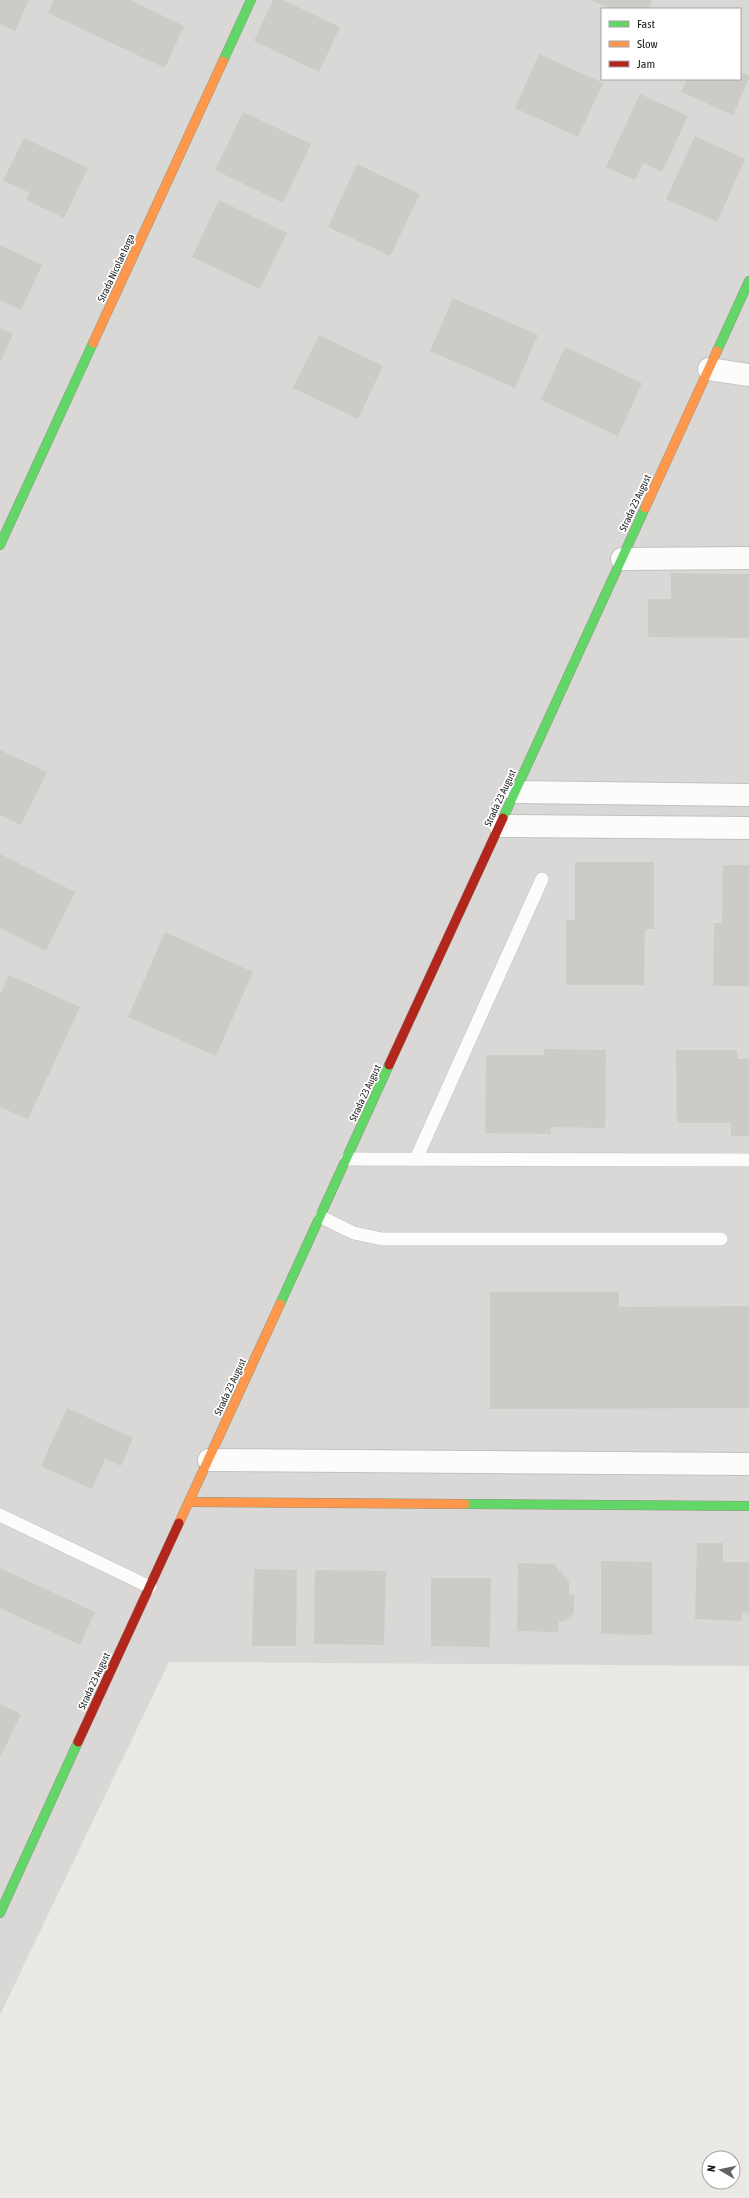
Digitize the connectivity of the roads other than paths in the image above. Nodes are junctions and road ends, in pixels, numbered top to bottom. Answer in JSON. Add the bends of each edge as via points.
{"nodes":[{"id":1,"x":251,"y":0,"type":"edge"},
{"id":2,"x":749,"y":281,"type":"edge"},
{"id":3,"x":708,"y":369,"type":"junction"},
{"id":4,"x":749,"y":375,"type":"edge"},
{"id":5,"x":0,"y":545,"type":"edge"},
{"id":6,"x":749,"y":558,"type":"edge"},
{"id":7,"x":622,"y":559,"type":"junction"},
{"id":8,"x":516,"y":792,"type":"junction"},
{"id":9,"x":749,"y":795,"type":"edge"},
{"id":10,"x":500,"y":826,"type":"junction"},
{"id":11,"x":749,"y":828,"type":"edge"},
{"id":12,"x":542,"y":879,"type":"dead end"},
{"id":13,"x":347,"y":1159,"type":"junction"},
{"id":14,"x":416,"y":1159,"type":"junction"},
{"id":15,"x":749,"y":1160,"type":"edge"},
{"id":16,"x":321,"y":1217,"type":"junction"},
{"id":17,"x":721,"y":1240,"type":"dead end"},
{"id":18,"x":209,"y":1460,"type":"junction"},
{"id":19,"x":749,"y":1464,"type":"edge"},
{"id":20,"x":189,"y":1502,"type":"junction"},
{"id":21,"x":749,"y":1506,"type":"edge"},
{"id":22,"x":0,"y":1515,"type":"edge"},
{"id":23,"x":150,"y":1587,"type":"junction"},
{"id":24,"x":0,"y":1913,"type":"edge"}],
"edges":[{"from":1,"to":5,"type":"main road","name":"Strada Nicolae Iorga"},
{"from":2,"to":3,"type":"main road","name":"Strada 23 August"},
{"from":3,"to":4,"type":"street"},
{"from":3,"to":7,"type":"main road","name":"Strada 23 August"},
{"from":6,"to":7,"type":"street"},
{"from":7,"to":8,"type":"main road","name":"Strada 23 August"},
{"from":8,"to":9,"type":"street"},
{"from":8,"to":10,"type":"main road","name":"Strada 23 August"},
{"from":10,"to":11,"type":"street"},
{"from":10,"to":13,"type":"main road","name":"Strada 23 August"},
{"from":12,"to":14,"type":"lane"},
{"from":13,"to":14,"type":"lane"},
{"from":13,"to":16,"type":"main road","name":"Strada 23 August"},
{"from":14,"to":15,"type":"lane"},
{"from":16,"to":17,"type":"lane","via":[[354,1233],[382,1239]]},
{"from":16,"to":18,"type":"main road","name":"Strada 23 August"},
{"from":18,"to":19,"type":"street"},
{"from":18,"to":20,"type":"main road","name":"Strada 23 August"},
{"from":20,"to":21,"type":"main road"},
{"from":20,"to":23,"type":"main road","name":"Strada 23 August"},
{"from":22,"to":23,"type":"lane"},
{"from":23,"to":24,"type":"main road","name":"Strada 23 August"}]}
